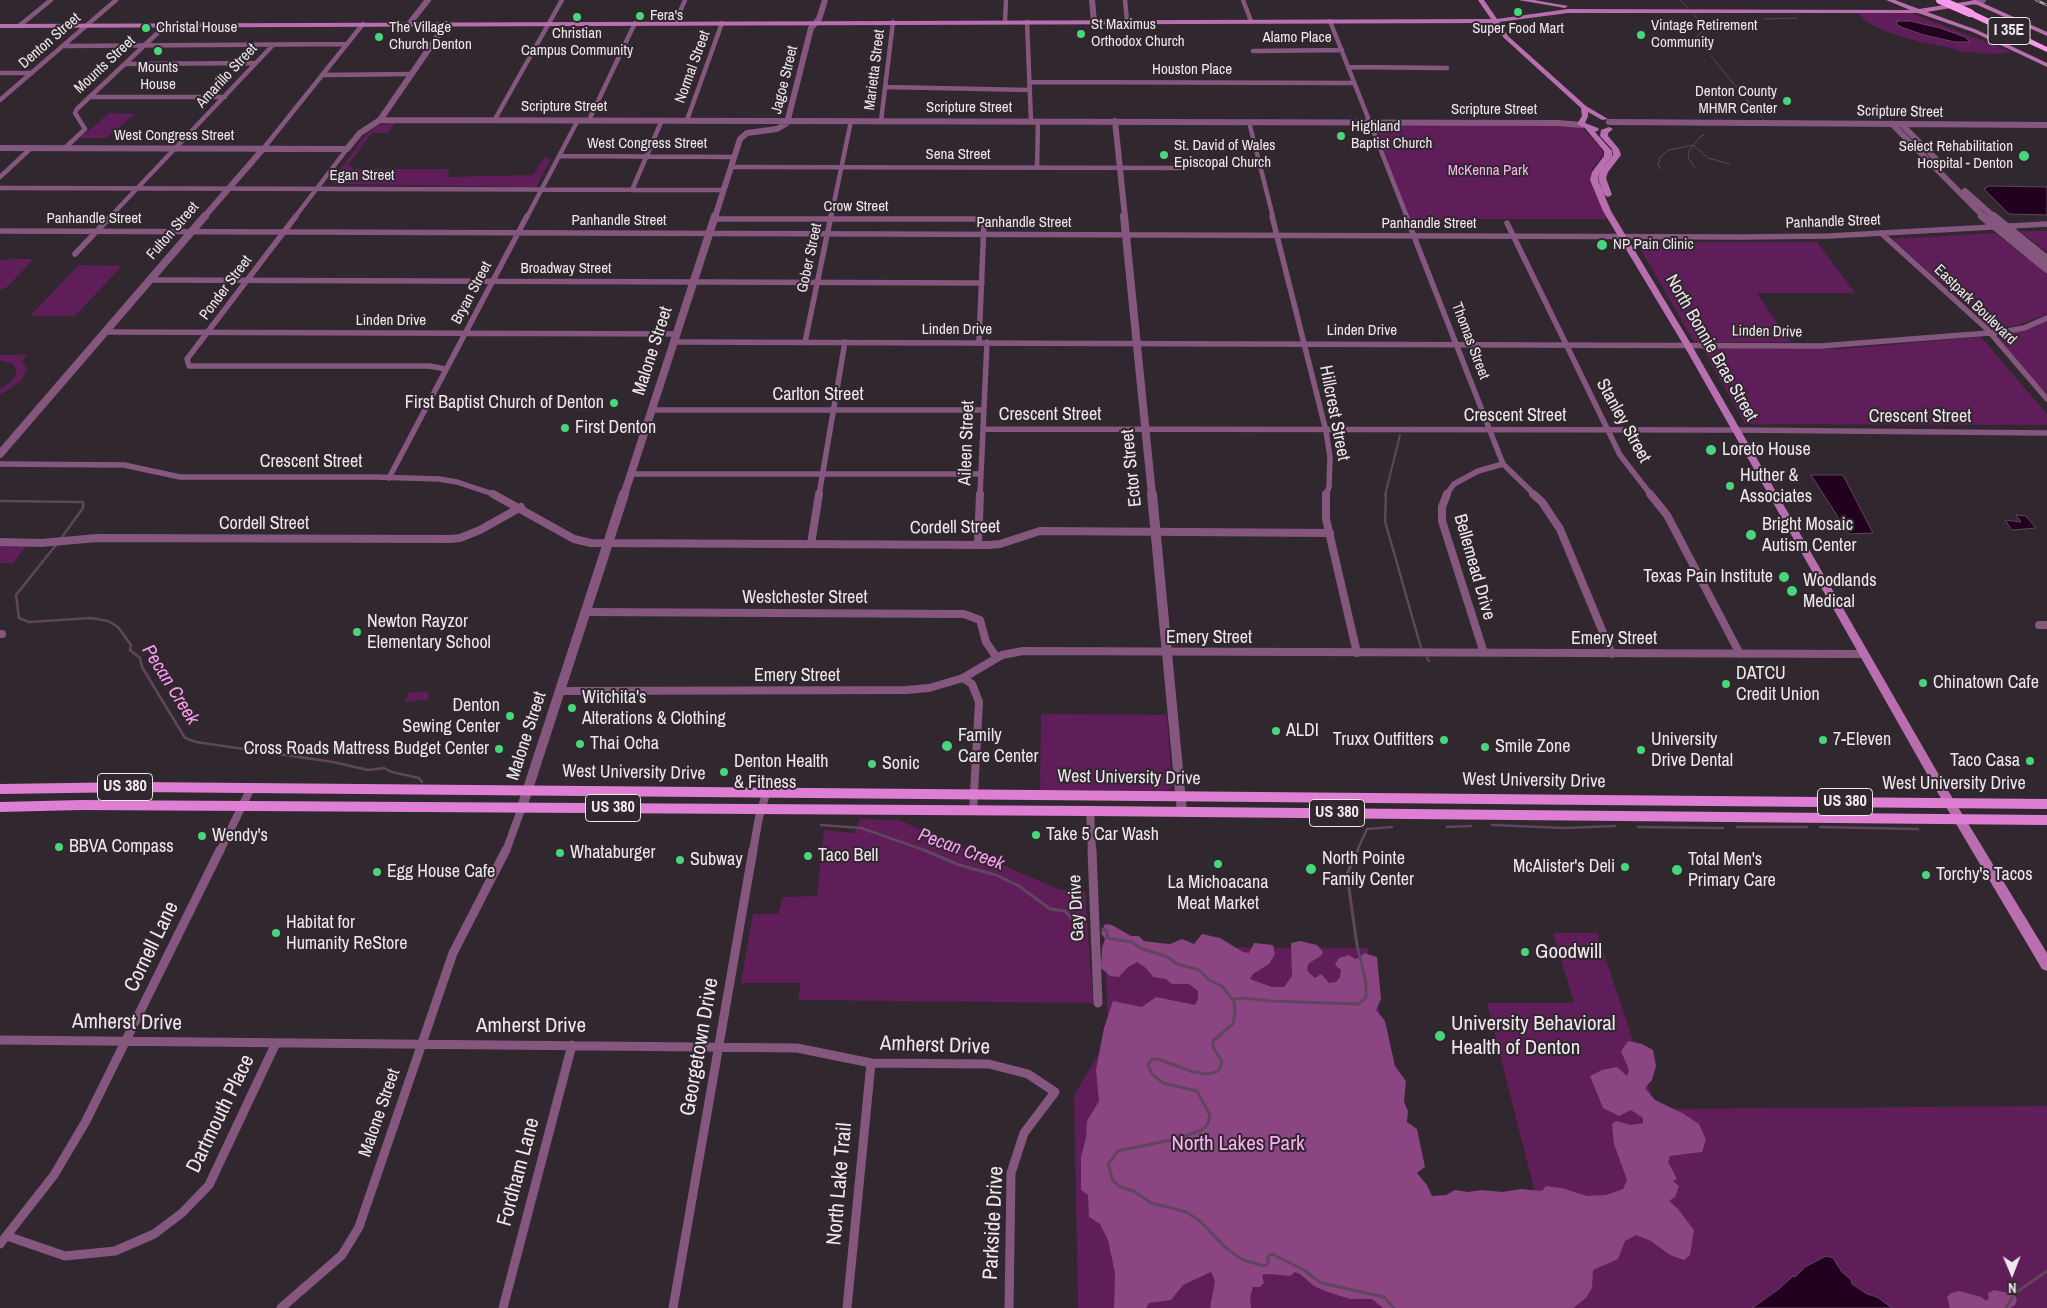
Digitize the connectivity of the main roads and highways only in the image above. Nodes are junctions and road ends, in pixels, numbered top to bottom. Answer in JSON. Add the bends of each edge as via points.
{"nodes":[{"id":1,"x":1481,"y":0,"type":"edge"},
{"id":2,"x":1521,"y":0,"type":"edge"},
{"id":3,"x":1889,"y":0,"type":"edge"},
{"id":4,"x":1940,"y":0,"type":"edge"},
{"id":5,"x":1950,"y":0,"type":"edge"},
{"id":6,"x":1973,"y":1,"type":"edge"},
{"id":7,"x":1568,"y":9,"type":"junction"},
{"id":8,"x":1921,"y":11,"type":"junction"},
{"id":9,"x":1974,"y":12,"type":"junction"},
{"id":10,"x":1494,"y":21,"type":"junction"},
{"id":11,"x":0,"y":26,"type":"edge"},
{"id":12,"x":2047,"y":34,"type":"edge"},
{"id":13,"x":2047,"y":44,"type":"edge"},
{"id":14,"x":2047,"y":50,"type":"edge"},
{"id":15,"x":2047,"y":64,"type":"edge"},
{"id":16,"x":1584,"y":107,"type":"junction"},
{"id":17,"x":1584,"y":123,"type":"junction"},
{"id":18,"x":1608,"y":124,"type":"junction"},
{"id":19,"x":1613,"y":218,"type":"junction"},
{"id":20,"x":0,"y":789,"type":"edge"},
{"id":21,"x":1615,"y":801,"type":"junction"},
{"id":22,"x":1949,"y":803,"type":"junction"},
{"id":23,"x":2047,"y":804,"type":"edge"},
{"id":24,"x":0,"y":807,"type":"edge"},
{"id":25,"x":1621,"y":816,"type":"junction"},
{"id":26,"x":1960,"y":818,"type":"junction"},
{"id":27,"x":2047,"y":820,"type":"edge"},
{"id":28,"x":2047,"y":965,"type":"edge"}],
"edges":[{"from":1,"to":10,"type":"main road"},
{"from":2,"to":7,"type":"main road"},
{"from":3,"to":8,"type":"main road"},
{"from":4,"to":9,"type":"highway","number":"I 35E","bridge":true},
{"from":5,"to":9,"type":"highway"},
{"from":6,"to":8,"type":"main road"},
{"from":6,"to":12,"type":"main road"},
{"from":7,"to":8,"type":"main road"},
{"from":7,"to":10,"type":"main road"},
{"from":8,"to":15,"type":"main road"},
{"from":9,"to":13,"type":"highway"},
{"from":9,"to":14,"type":"highway","number":"I 35E"},
{"from":10,"to":11,"type":"main road"},
{"from":10,"to":16,"type":"main road","via":[[1506,37]]},
{"from":16,"to":17,"type":"main road"},
{"from":16,"to":18,"type":"main road"},
{"from":17,"to":18,"type":"main road","via":[[1591,118]]},
{"from":17,"to":18,"type":"main road","via":[[1598,130]]},
{"from":17,"to":19,"type":"main road","name":"North Bonnie Brae Street","via":[[1608,150],[1608,156],[1594,180]]},
{"from":18,"to":19,"type":"main road","name":"North Bonnie Brae Street","via":[[1604,136],[1617,155],[1602,178]]},
{"from":19,"to":22,"type":"main road","name":"North Bonnie Brae Street"},
{"from":20,"to":21,"type":"main road","name":"West University Drive","number":"US 380","via":[[528,790]]},
{"from":21,"to":22,"type":"main road","name":"West University Drive","number":"US 380"},
{"from":21,"to":25,"type":"main road"},
{"from":22,"to":23,"type":"main road","name":"West University Drive","number":"US 380"},
{"from":22,"to":26,"type":"main road","name":"North Bonnie Brae Street"},
{"from":24,"to":25,"type":"main road","name":"West University Drive","number":"US 380"},
{"from":25,"to":26,"type":"main road","name":"West University Drive","number":"US 380"},
{"from":26,"to":27,"type":"main road","name":"West University Drive","number":"US 380"},
{"from":26,"to":28,"type":"main road","name":"North Bonnie Brae Street"}]}
